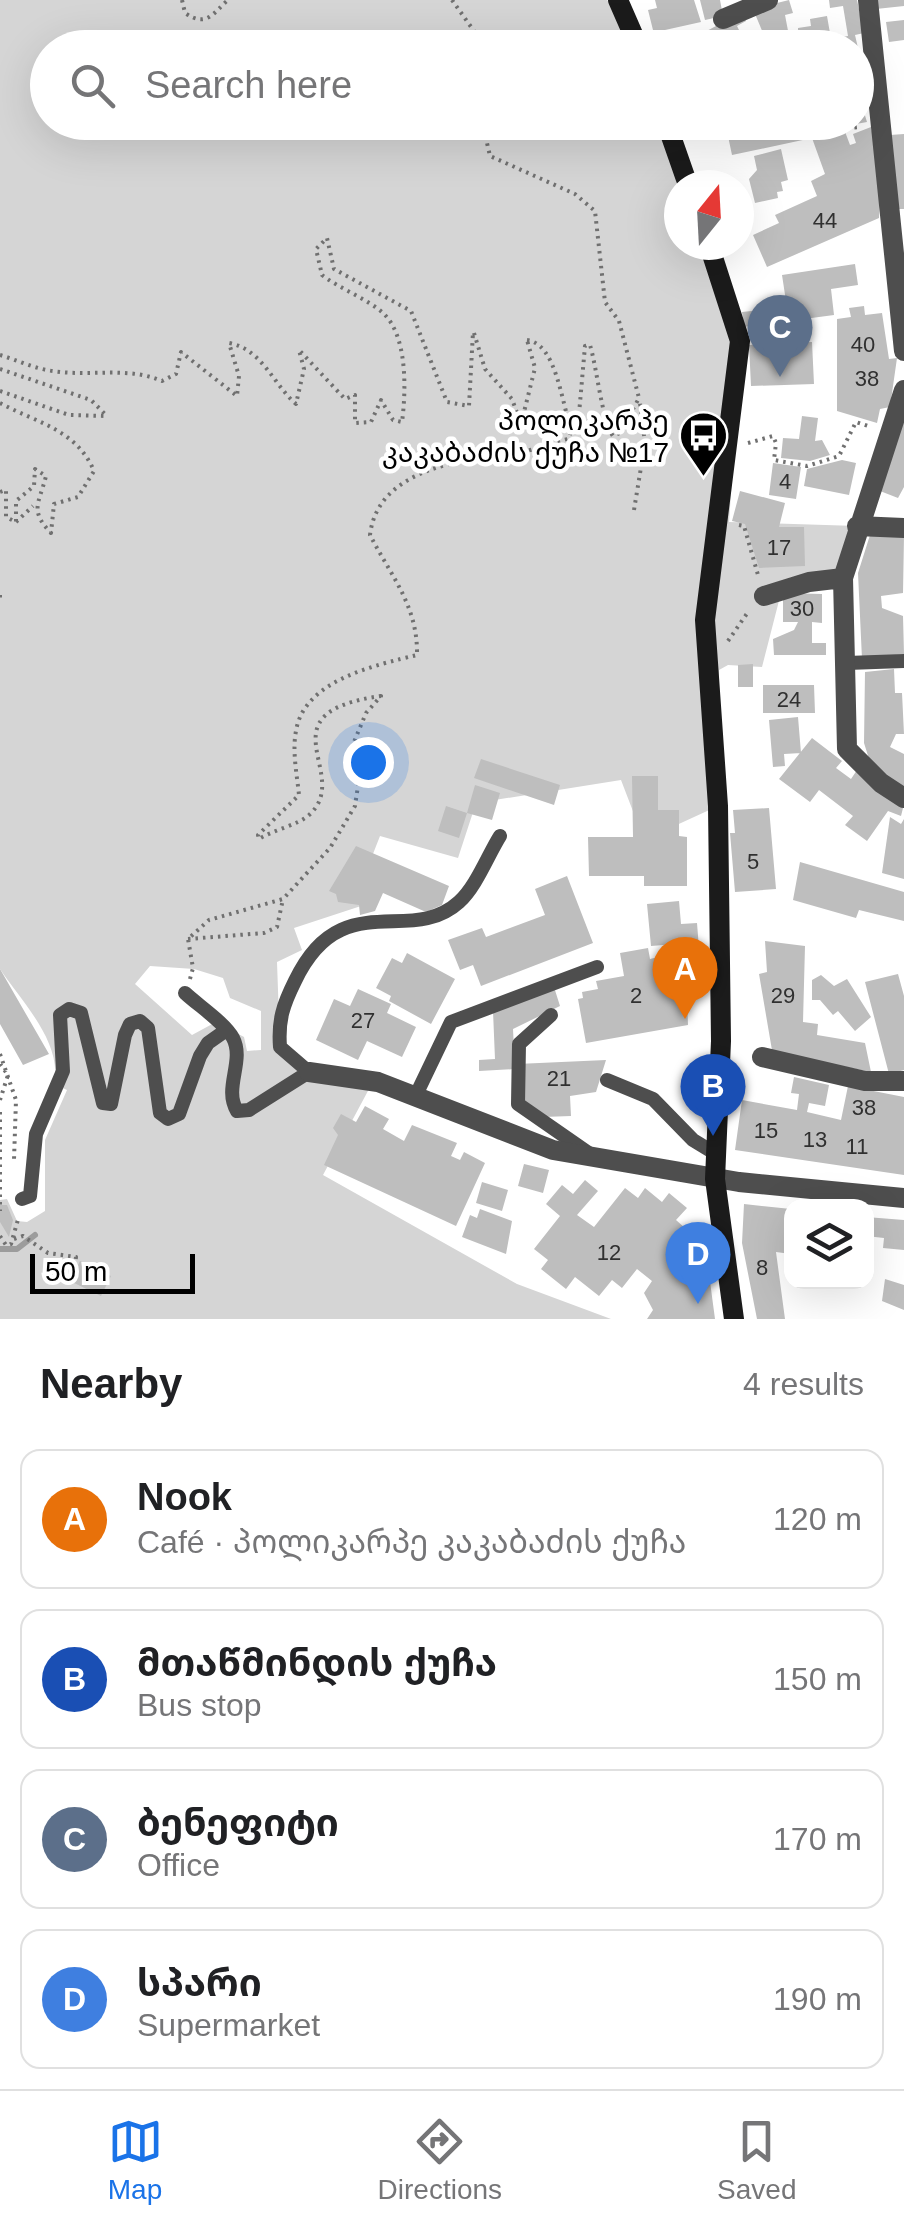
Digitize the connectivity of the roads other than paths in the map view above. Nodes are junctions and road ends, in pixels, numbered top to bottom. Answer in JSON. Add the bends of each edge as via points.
{"nodes":[{"id":1,"x":618,"y":0,"type":"edge"},
{"id":2,"x":768,"y":0,"type":"edge"},
{"id":3,"x":868,"y":0,"type":"edge"},
{"id":4,"x":723,"y":19,"type":"road end"},
{"id":5,"x":630,"y":30,"type":"edge"},
{"id":6,"x":872,"y":30,"type":"edge"},
{"id":7,"x":874,"y":46,"type":"edge"},
{"id":8,"x":672,"y":140,"type":"edge"},
{"id":9,"x":683,"y":170,"type":"edge"},
{"id":10,"x":714,"y":260,"type":"edge"},
{"id":11,"x":904,"y":352,"type":"edge"},
{"id":12,"x":904,"y":390,"type":"edge"},
{"id":13,"x":857,"y":526,"type":"junction"},
{"id":14,"x":904,"y":528,"type":"edge"},
{"id":15,"x":843,"y":578,"type":"junction"},
{"id":16,"x":764,"y":596,"type":"road end"},
{"id":17,"x":904,"y":661,"type":"edge"},
{"id":18,"x":847,"y":663,"type":"junction"},
{"id":19,"x":904,"y":798,"type":"edge"},
{"id":20,"x":500,"y":836,"type":"dead end"},
{"id":21,"x":597,"y":967,"type":"dead end"},
{"id":22,"x":185,"y":993,"type":"road end"},
{"id":23,"x":551,"y":1016,"type":"dead end"},
{"id":24,"x":225,"y":1031,"type":"junction"},
{"id":25,"x":762,"y":1057,"type":"dead end"},
{"id":26,"x":309,"y":1072,"type":"junction"},
{"id":27,"x":607,"y":1080,"type":"dead end"},
{"id":28,"x":904,"y":1081,"type":"edge"},
{"id":29,"x":416,"y":1095,"type":"junction"},
{"id":30,"x":716,"y":1154,"type":"junction"},
{"id":31,"x":594,"y":1157,"type":"junction"},
{"id":32,"x":715,"y":1178,"type":"junction"},
{"id":33,"x":904,"y":1198,"type":"edge"},
{"id":34,"x":22,"y":1199,"type":"road end"},
{"id":35,"x":734,"y":1319,"type":"edge"}],
"edges":[{"from":1,"to":5,"type":"street"},
{"from":2,"to":4,"type":"street"},
{"from":3,"to":6,"type":"street"},
{"from":7,"to":11,"type":"street"},
{"from":8,"to":9,"type":"street"},
{"from":10,"to":30,"type":"street","via":[[740,340],[705,620],[718,825]]},
{"from":12,"to":13,"type":"street"},
{"from":13,"to":14,"type":"street"},
{"from":13,"to":15,"type":"street"},
{"from":15,"to":16,"type":"street"},
{"from":15,"to":18,"type":"street"},
{"from":17,"to":18,"type":"lane"},
{"from":18,"to":19,"type":"street","via":[[849,754]]},
{"from":20,"to":26,"type":"lane","via":[[459,902],[428,917],[348,926],[305,960],[278,1017],[280,1047]]},
{"from":21,"to":29,"type":"lane","via":[[450,1022]]},
{"from":22,"to":24,"type":"lane"},
{"from":23,"to":31,"type":"lane","via":[[520,1044],[518,1104]]},
{"from":24,"to":26,"type":"lane","via":[[236,1052],[230,1100],[237,1111]]},
{"from":24,"to":34,"type":"lane","via":[[208,1043],[179,1114],[168,1119],[160,1114],[148,1028],[140,1021],[130,1024],[111,1104],[96,1086],[81,1014],[69,1009],[60,1016],[63,1071],[36,1134],[34,1186]]},
{"from":25,"to":28,"type":"street","via":[[865,1081]]},
{"from":26,"to":29,"type":"street"},
{"from":27,"to":30,"type":"lane","via":[[653,1099]]},
{"from":29,"to":31,"type":"street","via":[[553,1150]]},
{"from":30,"to":32,"type":"street"},
{"from":31,"to":32,"type":"street"},
{"from":32,"to":33,"type":"street"},
{"from":32,"to":35,"type":"street"}]}
